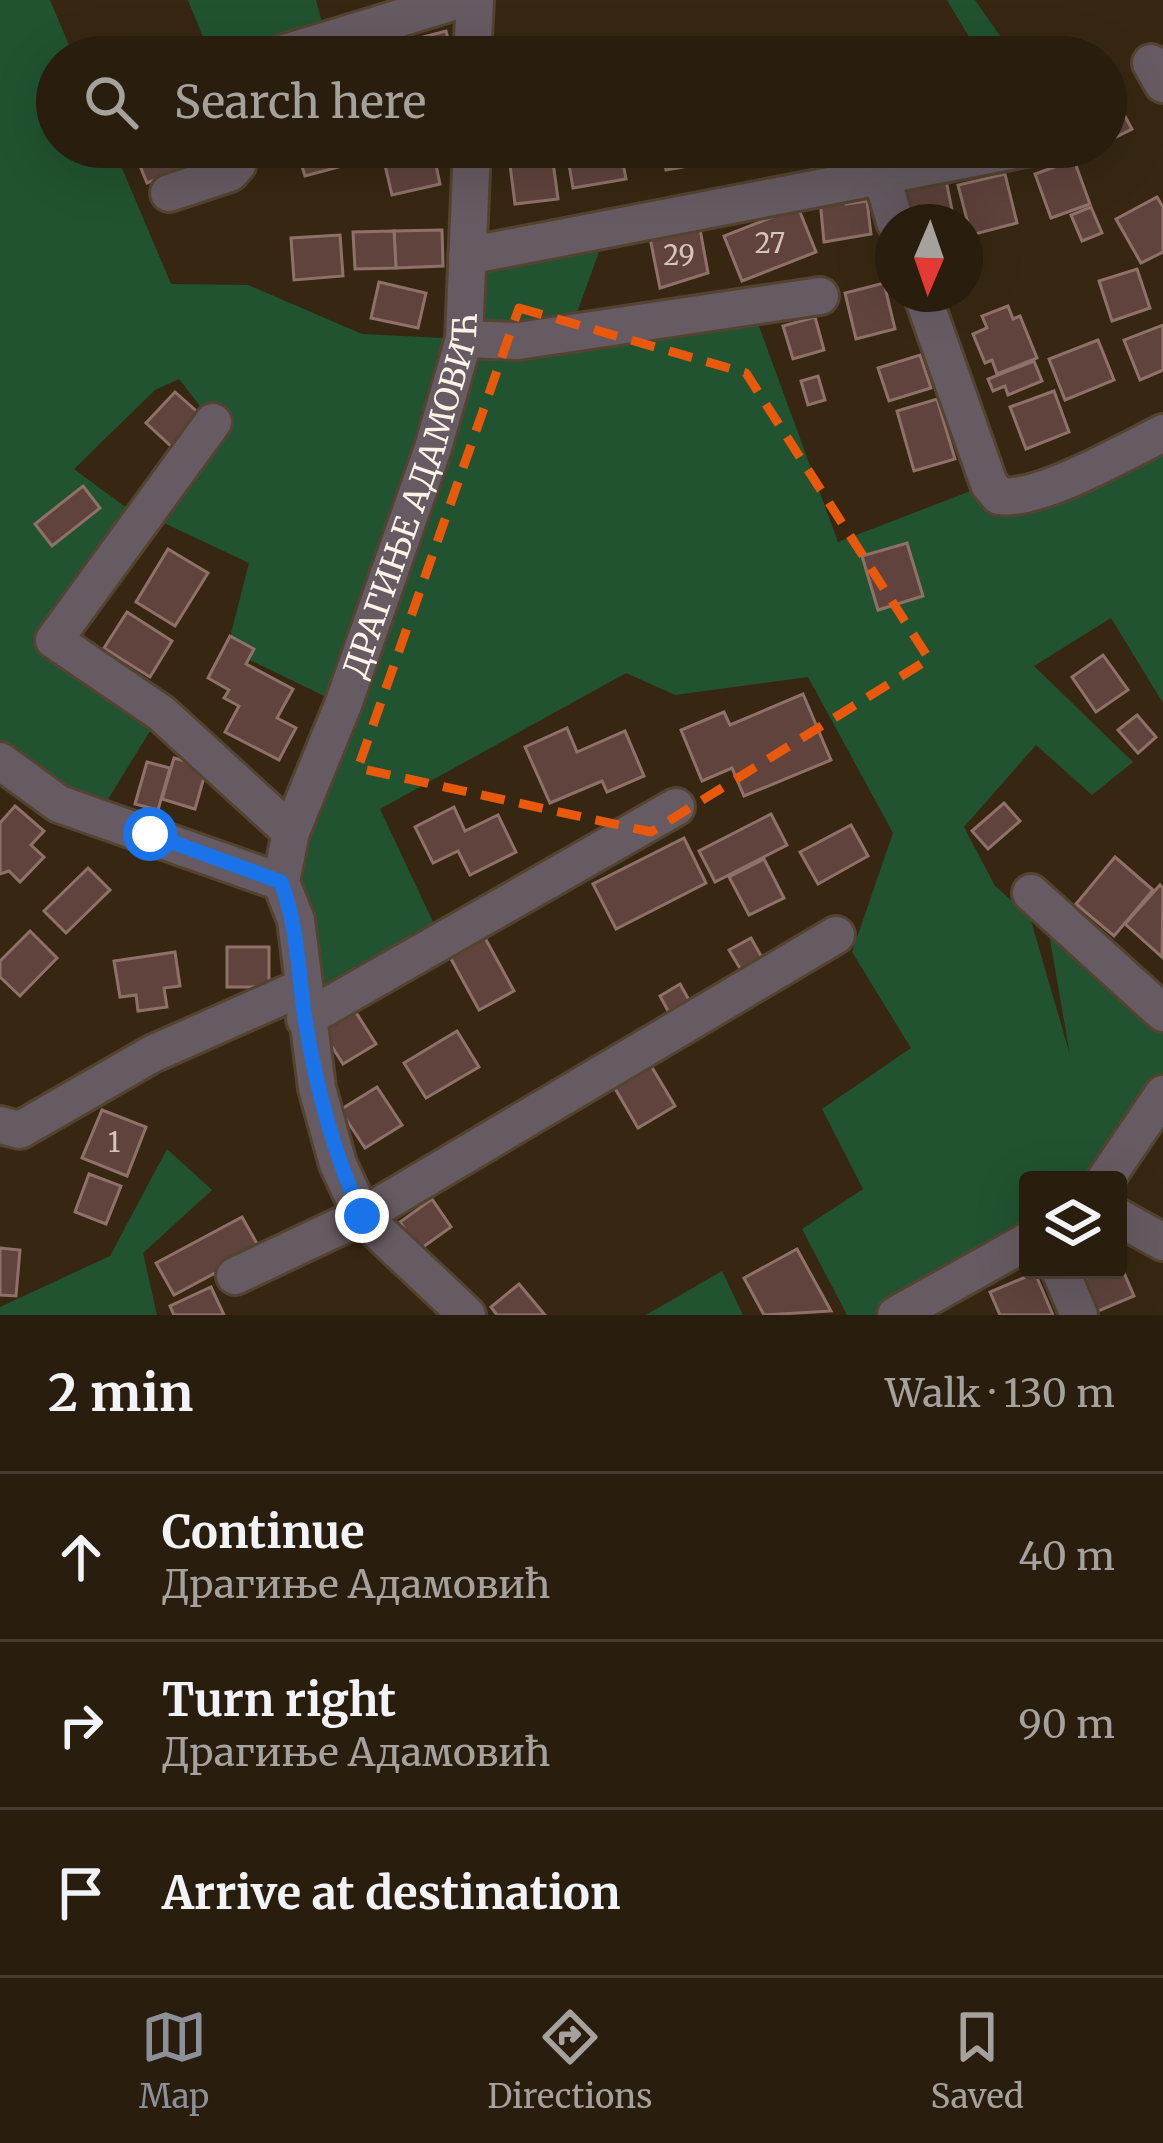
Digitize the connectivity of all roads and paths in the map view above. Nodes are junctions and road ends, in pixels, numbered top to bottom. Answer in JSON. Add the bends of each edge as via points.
{"nodes":[{"id":1,"x":459,"y":0,"type":"edge"},
{"id":2,"x":475,"y":0,"type":"edge"},
{"id":3,"x":341,"y":36,"type":"edge"},
{"id":4,"x":473,"y":36,"type":"edge"},
{"id":5,"x":234,"y":168,"type":"edge"},
{"id":6,"x":471,"y":168,"type":"edge"},
{"id":7,"x":927,"y":168,"type":"edge"},
{"id":8,"x":882,"y":177,"type":"junction"},
{"id":9,"x":169,"y":193,"type":"dead end"},
{"id":10,"x":890,"y":204,"type":"edge"},
{"id":11,"x":467,"y":256,"type":"junction"},
{"id":12,"x":820,"y":296,"type":"dead end"},
{"id":13,"x":928,"y":312,"type":"edge"},
{"id":14,"x":464,"y":339,"type":"junction"},
{"id":15,"x":214,"y":422,"type":"dead end"},
{"id":16,"x":1163,"y":433,"type":"edge"},
{"id":17,"x":0,"y":761,"type":"edge"},
{"id":18,"x":676,"y":807,"type":"dead end"},
{"id":19,"x":291,"y":832,"type":"junction"},
{"id":20,"x":281,"y":882,"type":"junction"},
{"id":21,"x":1031,"y":893,"type":"dead end"},
{"id":22,"x":836,"y":935,"type":"dead end"},
{"id":23,"x":303,"y":1004,"type":"junction"},
{"id":24,"x":1163,"y":1013,"type":"edge"},
{"id":25,"x":1163,"y":1094,"type":"edge"},
{"id":26,"x":0,"y":1125,"type":"edge"},
{"id":27,"x":1112,"y":1171,"type":"edge"},
{"id":28,"x":362,"y":1216,"type":"junction"},
{"id":29,"x":1127,"y":1222,"type":"edge"},
{"id":30,"x":1163,"y":1242,"type":"edge"},
{"id":31,"x":1019,"y":1245,"type":"edge"},
{"id":32,"x":235,"y":1276,"type":"dead end"},
{"id":33,"x":1064,"y":1279,"type":"edge"},
{"id":34,"x":467,"y":1315,"type":"edge"},
{"id":35,"x":896,"y":1315,"type":"edge"},
{"id":36,"x":1079,"y":1315,"type":"edge"}],
"edges":[{"from":1,"to":3,"type":"street"},
{"from":2,"to":4,"type":"street"},
{"from":5,"to":9,"type":"street"},
{"from":6,"to":11,"type":"street","name":"ДРАГИЊЕ АДАМОВИЋ"},
{"from":7,"to":8,"type":"street"},
{"from":8,"to":10,"type":"street"},
{"from":8,"to":11,"type":"street"},
{"from":11,"to":14,"type":"street","name":"ДРАГИЊЕ АДАМОВИЋ"},
{"from":12,"to":14,"type":"street","via":[[518,340]]},
{"from":13,"to":16,"type":"street","via":[[1000,496],[1037,489]]},
{"from":14,"to":19,"type":"street","name":"ДРАГИЊЕ АДАМОВИЋ","via":[[434,448]]},
{"from":15,"to":19,"type":"street","via":[[54,640],[161,713]]},
{"from":17,"to":20,"type":"street","via":[[59,804]]},
{"from":18,"to":23,"type":"street"},
{"from":19,"to":20,"type":"street","name":"ДРАГИЊЕ АДАМОВИЋ"},
{"from":20,"to":23,"type":"street","name":"ДРАГИЊЕ АДАМОВИЋ","via":[[296,920]]},
{"from":21,"to":24,"type":"street"},
{"from":22,"to":28,"type":"street"},
{"from":23,"to":26,"type":"street","via":[[152,1054],[20,1130]]},
{"from":23,"to":28,"type":"street","name":"ДРАГИЊЕ АДАМОВИЋ","via":[[338,1164]]},
{"from":25,"to":27,"type":"street"},
{"from":28,"to":32,"type":"street"},
{"from":28,"to":34,"type":"street","name":"ДРАГИЊЕ АДАМОВИЋ"},
{"from":29,"to":30,"type":"street"},
{"from":31,"to":35,"type":"street"},
{"from":33,"to":36,"type":"street"}]}
